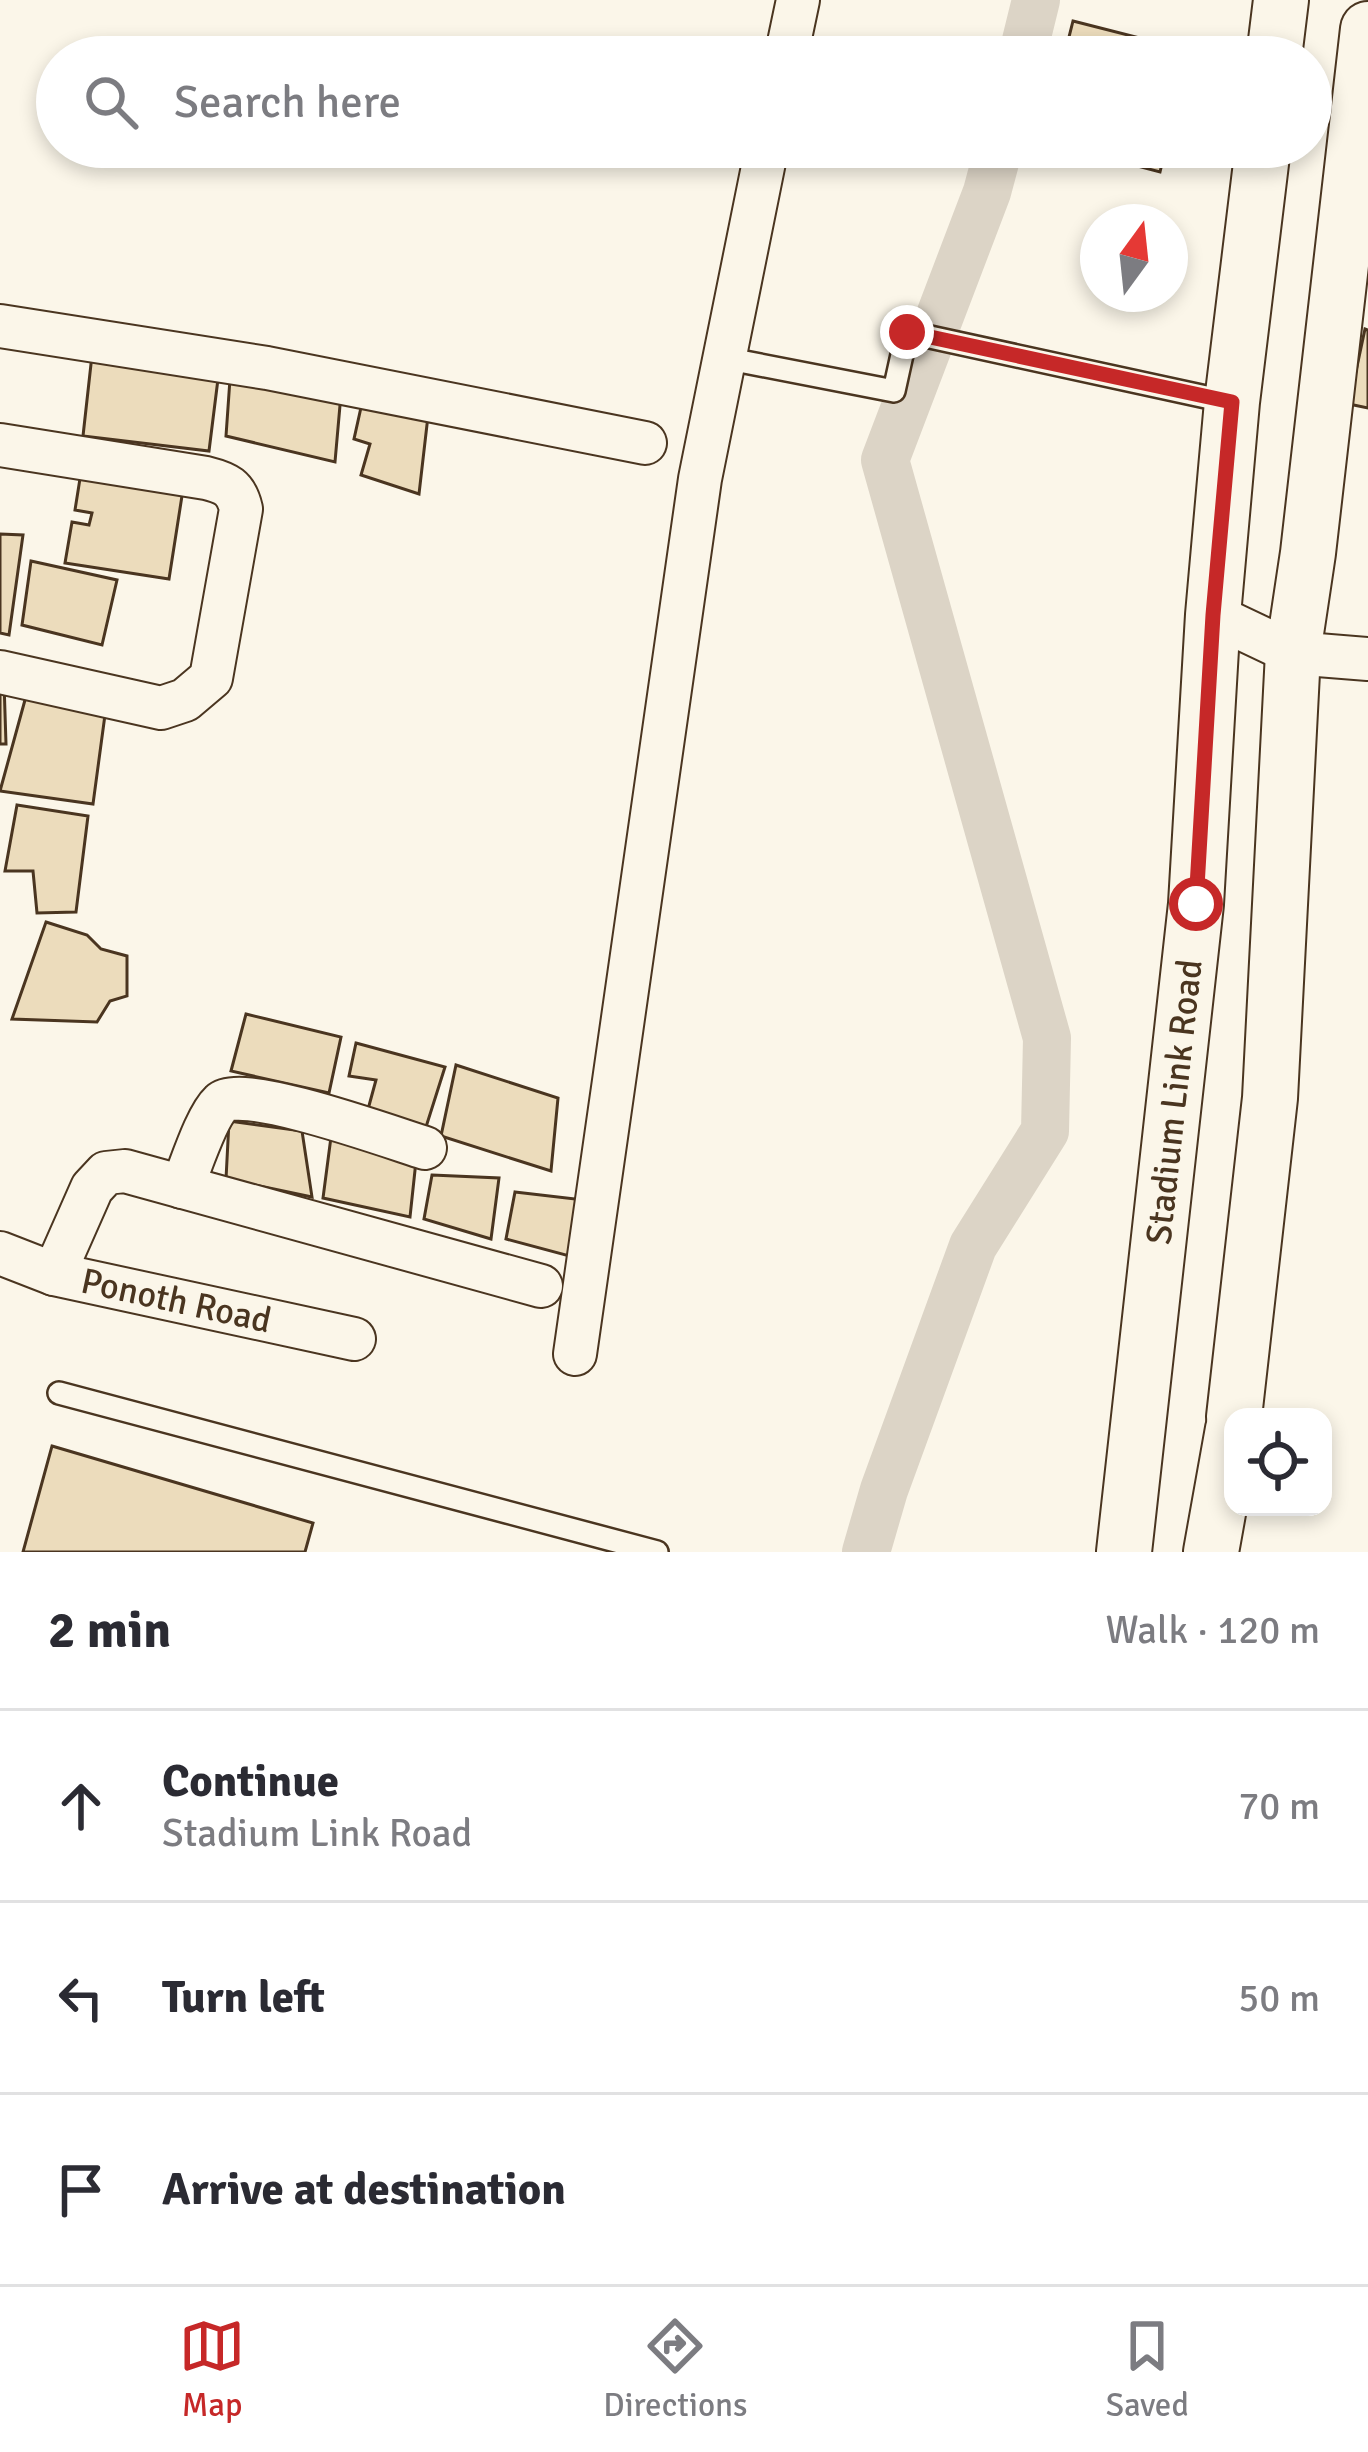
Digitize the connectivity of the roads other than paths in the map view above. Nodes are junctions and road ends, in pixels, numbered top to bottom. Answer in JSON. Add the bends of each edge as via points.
{"nodes":[{"id":1,"x":798,"y":0,"type":"edge"},
{"id":2,"x":1281,"y":0,"type":"edge"},
{"id":3,"x":1368,"y":29,"type":"edge"},
{"id":4,"x":790,"y":36,"type":"edge"},
{"id":5,"x":1277,"y":36,"type":"edge"},
{"id":6,"x":763,"y":168,"type":"edge"},
{"id":7,"x":1259,"y":168,"type":"edge"},
{"id":8,"x":0,"y":326,"type":"edge"},
{"id":9,"x":724,"y":358,"type":"junction"},
{"id":10,"x":1213,"y":397,"type":"junction"},
{"id":11,"x":645,"y":443,"type":"dead end"},
{"id":12,"x":0,"y":446,"type":"edge"},
{"id":13,"x":1213,"y":615,"type":"junction"},
{"id":14,"x":1293,"y":653,"type":"junction"},
{"id":15,"x":1368,"y":659,"type":"edge"},
{"id":16,"x":0,"y":671,"type":"edge"},
{"id":17,"x":425,"y":1148,"type":"dead end"},
{"id":18,"x":182,"y":1187,"type":"junction"},
{"id":19,"x":0,"y":1253,"type":"edge"},
{"id":20,"x":54,"y":1274,"type":"junction"},
{"id":21,"x":541,"y":1286,"type":"dead end"},
{"id":22,"x":354,"y":1339,"type":"dead end"},
{"id":23,"x":575,"y":1354,"type":"dead end"},
{"id":24,"x":58,"y":1393,"type":"dead end"},
{"id":25,"x":1235,"y":1408,"type":"edge"},
{"id":26,"x":1224,"y":1479,"type":"edge"},
{"id":27,"x":657,"y":1552,"type":"edge"},
{"id":28,"x":1124,"y":1552,"type":"edge"},
{"id":29,"x":1211,"y":1552,"type":"edge"}],
"edges":[{"from":1,"to":4,"type":"street"},
{"from":2,"to":5,"type":"street"},
{"from":3,"to":14,"type":"street"},
{"from":6,"to":9,"type":"street"},
{"from":7,"to":10,"type":"street","name":"Stadium Link Road"},
{"from":8,"to":11,"type":"street","via":[[267,368]]},
{"from":9,"to":10,"type":"lane","via":[[894,391],[907,332]]},
{"from":9,"to":23,"type":"street"},
{"from":10,"to":13,"type":"street","name":"Stadium Link Road"},
{"from":12,"to":16,"type":"street","via":[[225,483],[241,509],[211,677],[185,700],[161,707]]},
{"from":13,"to":14,"type":"street"},
{"from":13,"to":28,"type":"street","name":"Stadium Link Road","via":[[1196,904]]},
{"from":14,"to":15,"type":"street"},
{"from":14,"to":25,"type":"street","via":[[1270,1098]]},
{"from":17,"to":18,"type":"street","via":[[233,1095],[218,1104]]},
{"from":18,"to":20,"type":"street","via":[[106,1173]]},
{"from":18,"to":21,"type":"street"},
{"from":19,"to":20,"type":"street","name":"Ponoth Road"},
{"from":20,"to":22,"type":"street","name":"Ponoth Road"},
{"from":24,"to":27,"type":"lane"},
{"from":26,"to":29,"type":"street"}]}
